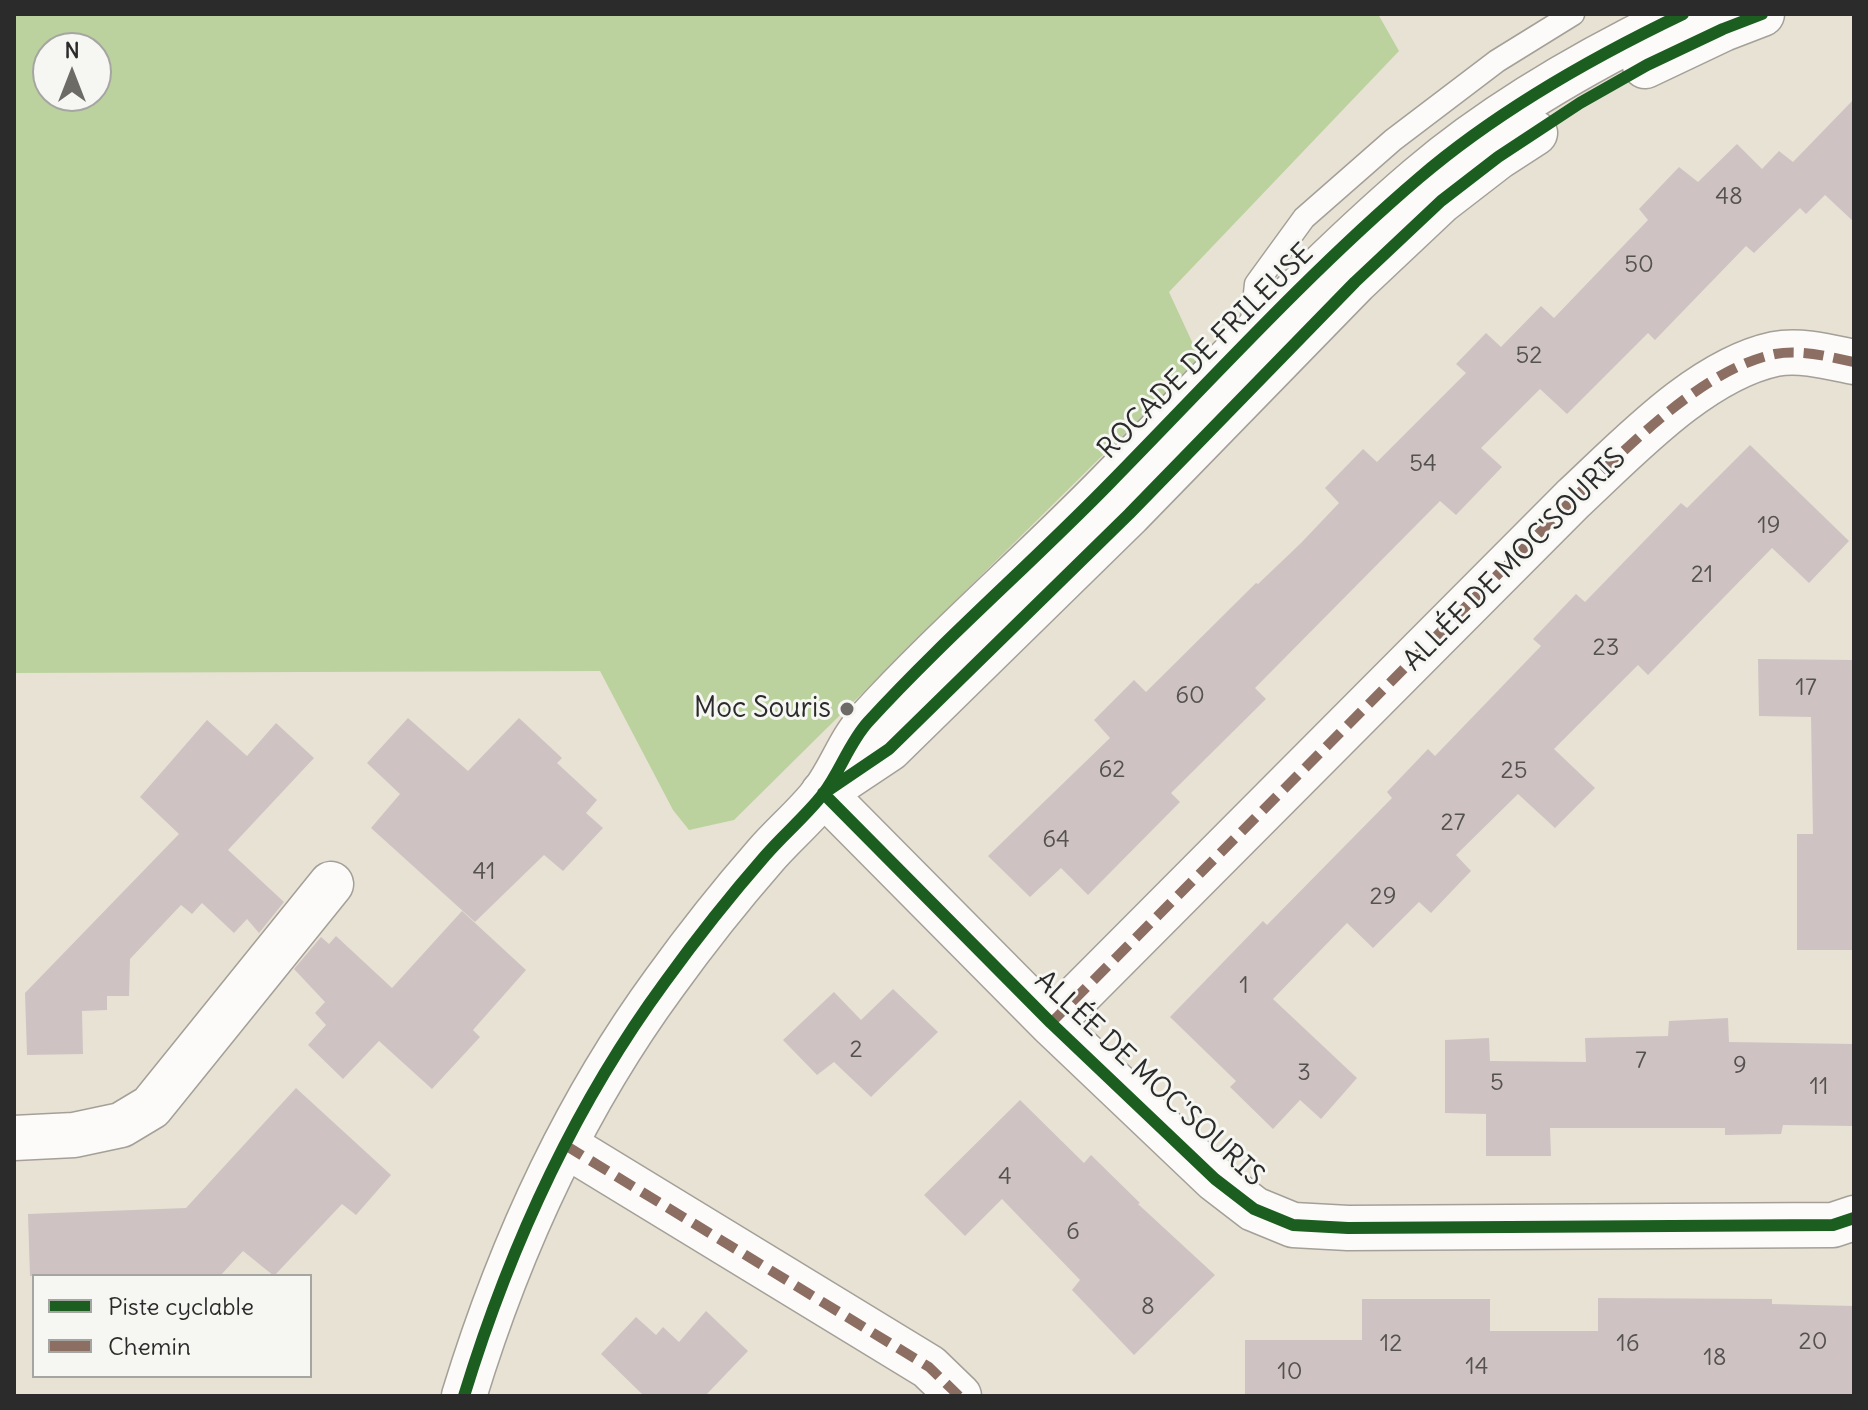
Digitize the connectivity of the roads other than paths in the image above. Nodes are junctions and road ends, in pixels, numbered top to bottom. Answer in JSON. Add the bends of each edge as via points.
{"nodes":[{"id":1,"x":1573,"y":14,"type":"edge"},
{"id":2,"x":1683,"y":14,"type":"edge"},
{"id":3,"x":1762,"y":14,"type":"edge"},
{"id":4,"x":1250,"y":341,"type":"junction"},
{"id":5,"x":1854,"y":362,"type":"edge"},
{"id":6,"x":823,"y":793,"type":"junction"},
{"id":7,"x":331,"y":884,"type":"dead end"},
{"id":8,"x":1051,"y":1023,"type":"junction"},
{"id":9,"x":14,"y":1138,"type":"edge"},
{"id":10,"x":565,"y":1145,"type":"junction"},
{"id":11,"x":1854,"y":1218,"type":"edge"},
{"id":12,"x":464,"y":1396,"type":"edge"},
{"id":13,"x":959,"y":1396,"type":"edge"}],
"edges":[{"from":1,"to":4,"type":"lane","via":[[1497,61],[1404,131],[1304,218],[1256,284]]},
{"from":2,"to":4,"type":"street","name":"ROCADE DE FRILEUSE","via":[[1565,76],[1422,176]]},
{"from":3,"to":6,"type":"street","name":"ROCADE DE FRILEUSE","via":[[1647,65],[1580,103],[1441,201],[889,749]]},
{"from":4,"to":6,"type":"street","name":"ROCADE DE FRILEUSE","via":[[863,728]]},
{"from":5,"to":8,"type":"street","name":"ALLÉE DE MOC'SOURIS","via":[[1777,354],[1730,369],[1653,424]]},
{"from":6,"to":8,"type":"street","name":"ALLÉE DE MOC'SOURIS"},
{"from":6,"to":10,"type":"street","name":"ROCADE DE FRILEUSE","via":[[764,857],[664,983]]},
{"from":7,"to":9,"type":"street","via":[[151,1107],[121,1125],[74,1135]]},
{"from":8,"to":11,"type":"street","name":"ALLÉE DE MOC'SOURIS","via":[[1215,1179],[1254,1209],[1293,1225],[1833,1225]]},
{"from":10,"to":12,"type":"street","name":"ROCADE DE FRILEUSE","via":[[517,1245]]},
{"from":10,"to":13,"type":"street","via":[[929,1367]]}]}
